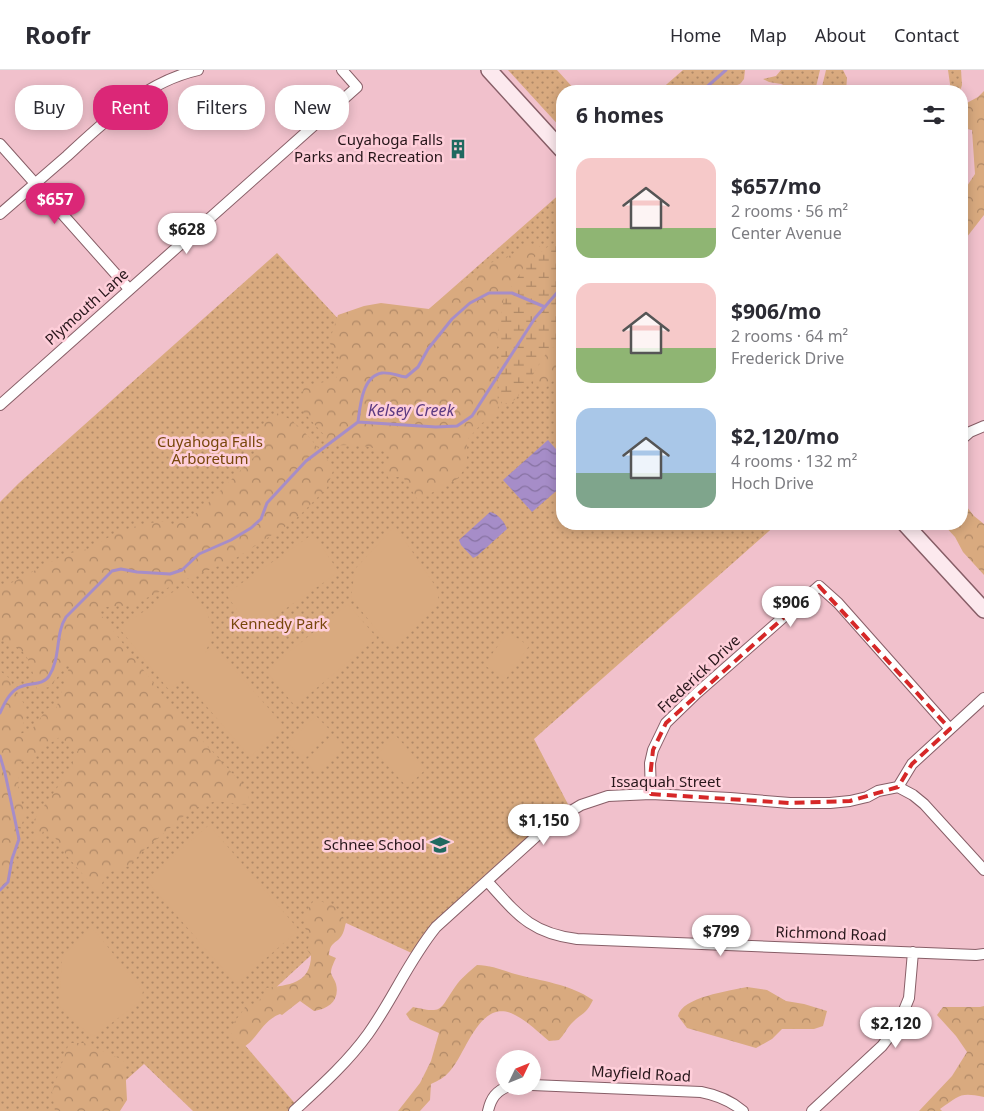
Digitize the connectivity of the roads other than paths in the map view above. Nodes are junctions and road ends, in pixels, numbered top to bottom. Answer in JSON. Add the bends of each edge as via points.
{"nodes":[{"id":1,"x":198,"y":70,"type":"edge"},
{"id":2,"x":342,"y":70,"type":"edge"},
{"id":3,"x":488,"y":70,"type":"edge"},
{"id":4,"x":0,"y":144,"type":"edge"},
{"id":5,"x":556,"y":144,"type":"edge"},
{"id":6,"x":36,"y":184,"type":"junction"},
{"id":7,"x":0,"y":214,"type":"edge"},
{"id":8,"x":129,"y":288,"type":"junction"},
{"id":9,"x":0,"y":405,"type":"edge"},
{"id":10,"x":984,"y":426,"type":"edge"},
{"id":11,"x":968,"y":434,"type":"edge"},
{"id":12,"x":911,"y":530,"type":"edge"},
{"id":13,"x":984,"y":610,"type":"edge"},
{"id":14,"x":984,"y":698,"type":"edge"},
{"id":15,"x":950,"y":729,"type":"junction"},
{"id":16,"x":898,"y":788,"type":"junction"},
{"id":17,"x":651,"y":794,"type":"junction"},
{"id":18,"x":984,"y":870,"type":"edge"},
{"id":19,"x":487,"y":881,"type":"junction"},
{"id":20,"x":913,"y":952,"type":"junction"},
{"id":21,"x":984,"y":954,"type":"edge"},
{"id":22,"x":541,"y":1085,"type":"edge"},
{"id":23,"x":496,"y":1092,"type":"edge"},
{"id":24,"x":294,"y":1111,"type":"edge"},
{"id":25,"x":488,"y":1111,"type":"edge"},
{"id":26,"x":743,"y":1111,"type":"edge"},
{"id":27,"x":812,"y":1111,"type":"edge"}],
"edges":[{"from":1,"to":6,"type":"street","via":[[141,94],[112,115]]},
{"from":2,"to":8,"type":"street","name":"Plymouth Lane","via":[[357,87]]},
{"from":3,"to":5,"type":"street"},
{"from":4,"to":6,"type":"street"},
{"from":6,"to":7,"type":"street"},
{"from":6,"to":8,"type":"street"},
{"from":8,"to":9,"type":"street","name":"Plymouth Lane"},
{"from":10,"to":11,"type":"street"},
{"from":12,"to":13,"type":"street"},
{"from":14,"to":15,"type":"street"},
{"from":15,"to":16,"type":"street","via":[[912,764]]},
{"from":15,"to":17,"type":"street","name":"Frederick Drive","via":[[838,603],[819,586],[666,723],[650,763]]},
{"from":16,"to":17,"type":"street","name":"Issaquah Street","via":[[830,803]]},
{"from":16,"to":18,"type":"street","via":[[924,804]]},
{"from":17,"to":19,"type":"street","name":"Issaquah Street","via":[[608,796],[581,805],[551,823]]},
{"from":19,"to":20,"type":"street","name":"Richmond Road","via":[[525,921],[556,936]]},
{"from":19,"to":24,"type":"street","name":"Issaquah Street","via":[[436,927],[361,1043]]},
{"from":20,"to":21,"type":"street","name":"Richmond Road"},
{"from":20,"to":27,"type":"street","via":[[909,998],[898,1025],[882,1046]]},
{"from":22,"to":26,"type":"street","name":"Mayfield Road","via":[[699,1092],[730,1101]]},
{"from":23,"to":25,"type":"street"}]}
